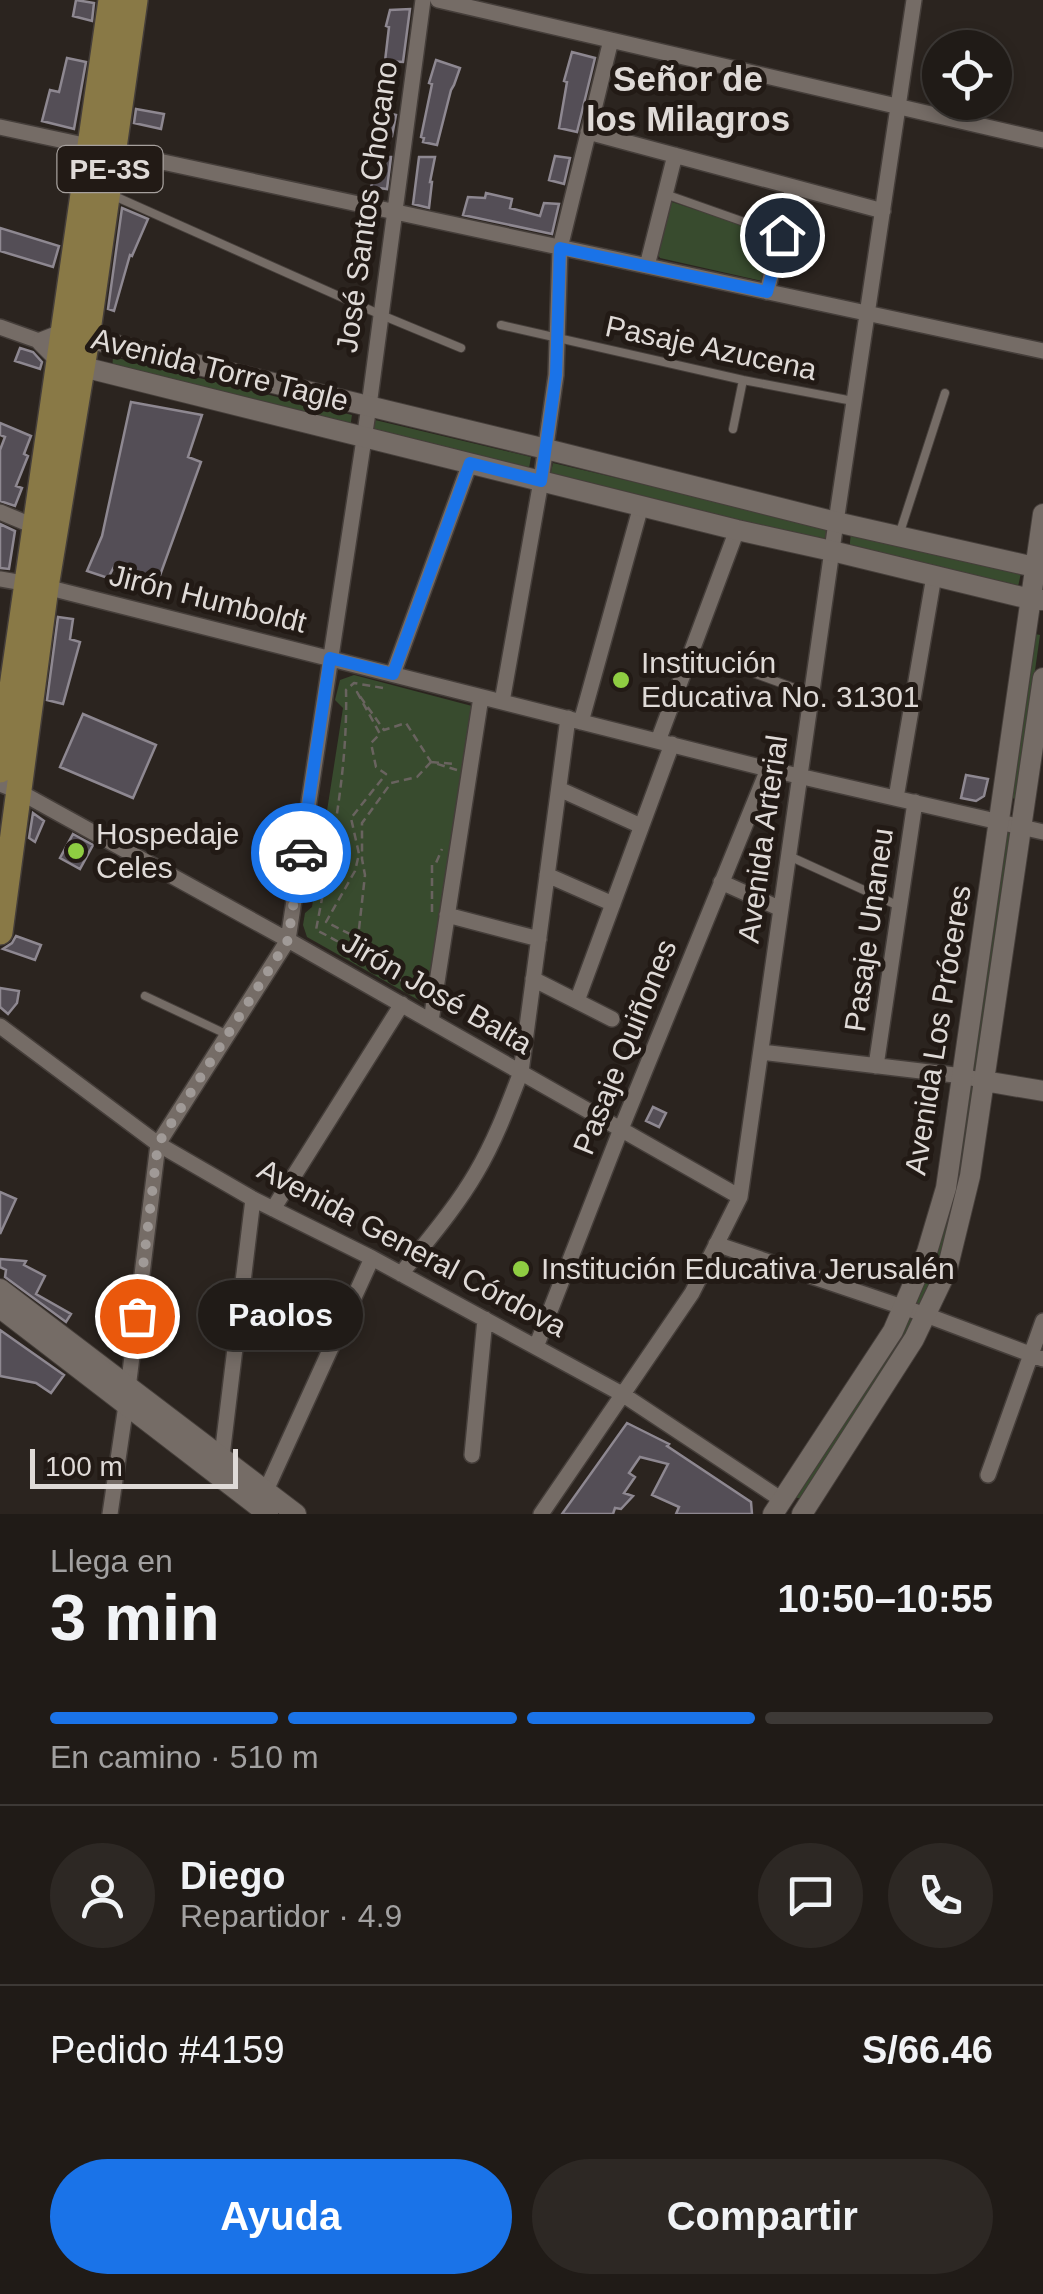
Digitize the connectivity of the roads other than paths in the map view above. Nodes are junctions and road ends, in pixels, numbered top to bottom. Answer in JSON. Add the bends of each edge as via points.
{"nodes":[{"id":1,"x":112,"y":0,"type":"edge"},
{"id":2,"x":135,"y":0,"type":"edge"},
{"id":3,"x":423,"y":0,"type":"edge"},
{"id":4,"x":438,"y":0,"type":"edge"},
{"id":5,"x":914,"y":0,"type":"edge"},
{"id":6,"x":611,"y":40,"type":"junction"},
{"id":7,"x":898,"y":106,"type":"junction"},
{"id":8,"x":0,"y":127,"type":"edge"},
{"id":9,"x":588,"y":132,"type":"junction"},
{"id":10,"x":1043,"y":140,"type":"edge"},
{"id":11,"x":101,"y":149,"type":"junction"},
{"id":12,"x":675,"y":155,"type":"junction"},
{"id":13,"x":794,"y":187,"type":"junction"},
{"id":14,"x":106,"y":192,"type":"junction"},
{"id":15,"x":665,"y":194,"type":"junction"},
{"id":16,"x":883,"y":211,"type":"junction"},
{"id":17,"x":394,"y":212,"type":"junction"},
{"id":18,"x":782,"y":235,"type":"junction"},
{"id":19,"x":560,"y":248,"type":"junction"},
{"id":20,"x":646,"y":266,"type":"junction"},
{"id":21,"x":767,"y":292,"type":"junction"},
{"id":22,"x":379,"y":314,"type":"junction"},
{"id":23,"x":867,"y":314,"type":"junction"},
{"id":24,"x":501,"y":325,"type":"dead end"},
{"id":25,"x":0,"y":327,"type":"edge"},
{"id":26,"x":65,"y":338,"type":"junction"},
{"id":27,"x":558,"y":338,"type":"junction"},
{"id":28,"x":461,"y":348,"type":"dead end"},
{"id":29,"x":1043,"y":351,"type":"edge"},
{"id":30,"x":72,"y":364,"type":"junction"},
{"id":31,"x":743,"y":380,"type":"junction"},
{"id":32,"x":945,"y":393,"type":"dead end"},
{"id":33,"x":854,"y":402,"type":"junction"},
{"id":34,"x":369,"y":406,"type":"junction"},
{"id":35,"x":733,"y":428,"type":"dead end"},
{"id":36,"x":364,"y":436,"type":"junction"},
{"id":37,"x":546,"y":449,"type":"junction"},
{"id":38,"x":470,"y":463,"type":"junction"},
{"id":39,"x":541,"y":481,"type":"junction"},
{"id":40,"x":641,"y":506,"type":"junction"},
{"id":41,"x":0,"y":512,"type":"edge"},
{"id":42,"x":1043,"y":514,"type":"edge"},
{"id":43,"x":836,"y":522,"type":"junction"},
{"id":44,"x":36,"y":527,"type":"junction"},
{"id":45,"x":738,"y":530,"type":"junction"},
{"id":46,"x":898,"y":536,"type":"junction"},
{"id":47,"x":832,"y":550,"type":"junction"},
{"id":48,"x":1039,"y":568,"type":"edge"},
{"id":49,"x":934,"y":576,"type":"junction"},
{"id":50,"x":0,"y":579,"type":"edge"},
{"id":51,"x":37,"y":585,"type":"junction"},
{"id":52,"x":1037,"y":600,"type":"edge"},
{"id":53,"x":330,"y":658,"type":"junction"},
{"id":54,"x":745,"y":670,"type":"dead end"},
{"id":55,"x":1043,"y":678,"type":"edge"},
{"id":56,"x":390,"y":682,"type":"junction"},
{"id":57,"x":812,"y":694,"type":"junction"},
{"id":58,"x":481,"y":696,"type":"junction"},
{"id":59,"x":502,"y":702,"type":"junction"},
{"id":60,"x":574,"y":720,"type":"junction"},
{"id":61,"x":665,"y":743,"type":"junction"},
{"id":62,"x":768,"y":769,"type":"junction"},
{"id":63,"x":0,"y":770,"type":"edge"},
{"id":64,"x":800,"y":776,"type":"junction"},
{"id":65,"x":9,"y":787,"type":"edge"},
{"id":66,"x":558,"y":789,"type":"junction"},
{"id":67,"x":896,"y":798,"type":"junction"},
{"id":68,"x":915,"y":802,"type":"junction"},
{"id":69,"x":1000,"y":821,"type":"junction"},
{"id":70,"x":642,"y":826,"type":"junction"},
{"id":71,"x":1021,"y":826,"type":"junction"},
{"id":72,"x":1043,"y":832,"type":"edge"},
{"id":73,"x":790,"y":856,"type":"junction"},
{"id":74,"x":547,"y":875,"type":"junction"},
{"id":75,"x":721,"y":882,"type":"junction"},
{"id":76,"x":612,"y":904,"type":"junction"},
{"id":77,"x":900,"y":907,"type":"junction"},
{"id":78,"x":781,"y":908,"type":"junction"},
{"id":79,"x":440,"y":919,"type":"junction"},
{"id":80,"x":0,"y":932,"type":"edge"},
{"id":81,"x":538,"y":939,"type":"junction"},
{"id":82,"x":288,"y":940,"type":"junction"},
{"id":83,"x":533,"y":979,"type":"junction"},
{"id":84,"x":144,"y":996,"type":"dead end"},
{"id":85,"x":577,"y":1001,"type":"junction"},
{"id":86,"x":402,"y":1004,"type":"junction"},
{"id":87,"x":612,"y":1019,"type":"dead end"},
{"id":88,"x":431,"y":1021,"type":"junction"},
{"id":89,"x":0,"y":1026,"type":"edge"},
{"id":90,"x":228,"y":1035,"type":"junction"},
{"id":91,"x":761,"y":1052,"type":"junction"},
{"id":92,"x":876,"y":1066,"type":"junction"},
{"id":93,"x":521,"y":1072,"type":"junction"},
{"id":94,"x":962,"y":1076,"type":"junction"},
{"id":95,"x":984,"y":1081,"type":"junction"},
{"id":96,"x":1043,"y":1091,"type":"edge"},
{"id":97,"x":621,"y":1129,"type":"junction"},
{"id":98,"x":158,"y":1144,"type":"junction"},
{"id":99,"x":740,"y":1197,"type":"junction"},
{"id":100,"x":252,"y":1199,"type":"junction"},
{"id":101,"x":273,"y":1210,"type":"junction"},
{"id":102,"x":716,"y":1244,"type":"junction"},
{"id":103,"x":372,"y":1258,"type":"junction"},
{"id":104,"x":401,"y":1274,"type":"junction"},
{"id":105,"x":0,"y":1288,"type":"edge"},
{"id":106,"x":0,"y":1308,"type":"edge"},
{"id":107,"x":904,"y":1308,"type":"junction"},
{"id":108,"x":926,"y":1315,"type":"junction"},
{"id":109,"x":485,"y":1319,"type":"junction"},
{"id":110,"x":1043,"y":1321,"type":"edge"},
{"id":111,"x":536,"y":1347,"type":"junction"},
{"id":112,"x":1037,"y":1357,"type":"edge"},
{"id":113,"x":622,"y":1394,"type":"junction"},
{"id":114,"x":127,"y":1395,"type":"junction"},
{"id":115,"x":472,"y":1455,"type":"dead end"},
{"id":116,"x":222,"y":1456,"type":"junction"},
{"id":117,"x":988,"y":1475,"type":"dead end"},
{"id":118,"x":262,"y":1507,"type":"edge"},
{"id":119,"x":778,"y":1507,"type":"edge"},
{"id":120,"x":110,"y":1514,"type":"edge"},
{"id":121,"x":296,"y":1514,"type":"edge"},
{"id":122,"x":541,"y":1514,"type":"edge"},
{"id":123,"x":802,"y":1514,"type":"edge"}],
"edges":[{"from":1,"to":11,"type":"main road","number":"PE-3S"},
{"from":2,"to":11,"type":"main road","number":"PE-3S"},
{"from":3,"to":17,"type":"street","name":"José Santos Chocano"},
{"from":4,"to":6,"type":"street"},
{"from":5,"to":7,"type":"street","name":"Avenida Arterial"},
{"from":6,"to":7,"type":"street"},
{"from":6,"to":9,"type":"street"},
{"from":7,"to":10,"type":"street"},
{"from":7,"to":16,"type":"street","name":"Avenida Arterial"},
{"from":8,"to":11,"type":"street"},
{"from":9,"to":12,"type":"street"},
{"from":9,"to":19,"type":"street"},
{"from":11,"to":14,"type":"main road","number":"PE-3S"},
{"from":11,"to":17,"type":"street"},
{"from":11,"to":26,"type":"main road","number":"PE-3S"},
{"from":12,"to":13,"type":"street"},
{"from":12,"to":15,"type":"street"},
{"from":13,"to":16,"type":"street"},
{"from":13,"to":18,"type":"street"},
{"from":14,"to":22,"type":"lane"},
{"from":14,"to":26,"type":"main road","number":"PE-3S"},
{"from":15,"to":18,"type":"lane"},
{"from":15,"to":20,"type":"street"},
{"from":16,"to":23,"type":"street","name":"Avenida Arterial"},
{"from":17,"to":19,"type":"street"},
{"from":17,"to":22,"type":"street","name":"José Santos Chocano"},
{"from":18,"to":21,"type":"street"},
{"from":19,"to":20,"type":"street"},
{"from":19,"to":27,"type":"street"},
{"from":20,"to":21,"type":"street"},
{"from":21,"to":23,"type":"street"},
{"from":22,"to":28,"type":"lane"},
{"from":22,"to":34,"type":"street","name":"José Santos Chocano"},
{"from":23,"to":29,"type":"street"},
{"from":23,"to":33,"type":"street","name":"Avenida Arterial"},
{"from":24,"to":27,"type":"lane","name":"Pasaje Azucena"},
{"from":25,"to":26,"type":"street"},
{"from":26,"to":30,"type":"main road","number":"PE-3S"},
{"from":26,"to":34,"type":"street","name":"Avenida Torre Tagle"},
{"from":27,"to":31,"type":"lane","name":"Pasaje Azucena"},
{"from":27,"to":37,"type":"street"},
{"from":30,"to":36,"type":"street","name":"Avenida Torre Tagle"},
{"from":30,"to":44,"type":"main road","number":"PE-3S"},
{"from":30,"to":51,"type":"main road","number":"PE-3S"},
{"from":31,"to":33,"type":"lane","name":"Pasaje Azucena"},
{"from":31,"to":35,"type":"lane"},
{"from":32,"to":46,"type":"lane"},
{"from":33,"to":43,"type":"street","name":"Avenida Arterial"},
{"from":34,"to":36,"type":"street","name":"José Santos Chocano"},
{"from":34,"to":37,"type":"street","name":"Avenida Torre Tagle"},
{"from":36,"to":38,"type":"street","name":"Avenida Torre Tagle"},
{"from":36,"to":53,"type":"street","name":"José Santos Chocano"},
{"from":37,"to":39,"type":"street"},
{"from":37,"to":43,"type":"street","name":"Avenida Torre Tagle"},
{"from":38,"to":39,"type":"street","name":"Avenida Torre Tagle"},
{"from":38,"to":56,"type":"street"},
{"from":39,"to":40,"type":"street","name":"Avenida Torre Tagle"},
{"from":39,"to":59,"type":"street"},
{"from":40,"to":45,"type":"street","name":"Avenida Torre Tagle"},
{"from":40,"to":60,"type":"street"},
{"from":41,"to":44,"type":"street"},
{"from":42,"to":48,"type":"street","name":"Avenida Los Próceres"},
{"from":43,"to":46,"type":"street","name":"Avenida Torre Tagle"},
{"from":43,"to":47,"type":"street","name":"Avenida Arterial"},
{"from":44,"to":51,"type":"main road","number":"PE-3S"},
{"from":45,"to":47,"type":"street","name":"Avenida Torre Tagle"},
{"from":45,"to":61,"type":"street"},
{"from":46,"to":48,"type":"street","name":"Avenida Torre Tagle"},
{"from":47,"to":49,"type":"street","name":"Avenida Torre Tagle"},
{"from":47,"to":57,"type":"street","name":"Avenida Arterial"},
{"from":48,"to":52,"type":"street","name":"Avenida Los Próceres"},
{"from":49,"to":52,"type":"street","name":"Avenida Torre Tagle"},
{"from":49,"to":67,"type":"street"},
{"from":50,"to":51,"type":"street","name":"Jirón Humboldt"},
{"from":51,"to":53,"type":"street","name":"Jirón Humboldt"},
{"from":51,"to":63,"type":"main road","number":"PE-3S"},
{"from":51,"to":65,"type":"main road","number":"PE-3S"},
{"from":52,"to":69,"type":"street","name":"Avenida Los Próceres"},
{"from":53,"to":56,"type":"street","name":"Jirón Humboldt"},
{"from":53,"to":82,"type":"street","name":"José Santos Chocano"},
{"from":54,"to":57,"type":"lane"},
{"from":55,"to":71,"type":"street","name":"Avenida Los Próceres"},
{"from":56,"to":58,"type":"street","name":"Jirón Humboldt"},
{"from":57,"to":64,"type":"street","name":"Avenida Arterial"},
{"from":58,"to":59,"type":"street","name":"Jirón Humboldt"},
{"from":58,"to":79,"type":"street"},
{"from":59,"to":60,"type":"street","name":"Jirón Humboldt"},
{"from":60,"to":61,"type":"street","name":"Jirón Humboldt"},
{"from":60,"to":66,"type":"street"},
{"from":61,"to":62,"type":"street","name":"Jirón Humboldt"},
{"from":61,"to":70,"type":"street"},
{"from":62,"to":64,"type":"street","name":"Jirón Humboldt"},
{"from":62,"to":75,"type":"street","name":"Pasaje Quiñones"},
{"from":64,"to":67,"type":"street","name":"Jirón Humboldt"},
{"from":64,"to":73,"type":"street","name":"Avenida Arterial"},
{"from":65,"to":80,"type":"main road","number":"PE-3S"},
{"from":65,"to":82,"type":"street","name":"Jirón José Balta"},
{"from":66,"to":70,"type":"street"},
{"from":66,"to":74,"type":"street"},
{"from":67,"to":68,"type":"street","name":"Jirón Humboldt"},
{"from":68,"to":69,"type":"street","name":"Jirón Humboldt"},
{"from":68,"to":77,"type":"street","name":"Pasaje Unaneu"},
{"from":69,"to":71,"type":"street","name":"Jirón Humboldt"},
{"from":69,"to":94,"type":"street","name":"Avenida Los Próceres"},
{"from":70,"to":76,"type":"street"},
{"from":71,"to":72,"type":"street","name":"Jirón Humboldt"},
{"from":71,"to":95,"type":"street","name":"Avenida Los Próceres"},
{"from":73,"to":77,"type":"lane"},
{"from":73,"to":78,"type":"street","name":"Avenida Arterial"},
{"from":74,"to":76,"type":"street"},
{"from":74,"to":81,"type":"street"},
{"from":75,"to":78,"type":"street"},
{"from":75,"to":97,"type":"street","name":"Pasaje Quiñones"},
{"from":76,"to":85,"type":"street"},
{"from":77,"to":92,"type":"street","name":"Pasaje Unaneu"},
{"from":78,"to":91,"type":"street","name":"Avenida Arterial"},
{"from":79,"to":81,"type":"street"},
{"from":79,"to":88,"type":"street"},
{"from":81,"to":83,"type":"street"},
{"from":82,"to":86,"type":"street","name":"Jirón José Balta"},
{"from":82,"to":90,"type":"street","name":"José Santos Chocano"},
{"from":83,"to":85,"type":"street"},
{"from":83,"to":93,"type":"street"},
{"from":84,"to":90,"type":"lane"},
{"from":85,"to":87,"type":"street"},
{"from":86,"to":88,"type":"street","name":"Jirón José Balta"},
{"from":86,"to":101,"type":"street"},
{"from":88,"to":93,"type":"street","name":"Jirón José Balta"},
{"from":89,"to":98,"type":"street","name":"Avenida General Córdova"},
{"from":90,"to":98,"type":"street","name":"José Santos Chocano"},
{"from":91,"to":92,"type":"street"},
{"from":91,"to":99,"type":"street","name":"Avenida Arterial"},
{"from":92,"to":94,"type":"street"},
{"from":93,"to":97,"type":"street","name":"Jirón José Balta"},
{"from":93,"to":104,"type":"street","via":[[476,1172]]},
{"from":94,"to":95,"type":"street"},
{"from":94,"to":107,"type":"street","name":"Avenida Los Próceres","via":[[946,1188]]},
{"from":95,"to":96,"type":"street"},
{"from":95,"to":108,"type":"street","name":"Avenida Los Próceres","via":[[952,1251]]},
{"from":97,"to":99,"type":"street","name":"Jirón José Balta"},
{"from":97,"to":111,"type":"street","name":"Pasaje Quiñones"},
{"from":98,"to":100,"type":"street","name":"Avenida General Córdova"},
{"from":98,"to":114,"type":"street","name":"José Santos Chocano"},
{"from":99,"to":102,"type":"street","name":"Avenida Arterial"},
{"from":100,"to":101,"type":"street","name":"Avenida General Córdova"},
{"from":100,"to":116,"type":"street"},
{"from":101,"to":103,"type":"street","name":"Avenida General Córdova"},
{"from":102,"to":107,"type":"street"},
{"from":102,"to":113,"type":"street","name":"Avenida Arterial","via":[[692,1293]]},
{"from":103,"to":104,"type":"street","name":"Avenida General Córdova"},
{"from":103,"to":118,"type":"street"},
{"from":104,"to":109,"type":"street","name":"Avenida General Córdova"},
{"from":105,"to":114,"type":"street"},
{"from":106,"to":114,"type":"street"},
{"from":107,"to":108,"type":"street"},
{"from":107,"to":119,"type":"street","name":"Avenida Los Próceres"},
{"from":108,"to":112,"type":"street"},
{"from":108,"to":123,"type":"street","name":"Avenida Los Próceres"},
{"from":109,"to":111,"type":"street","name":"Avenida General Córdova"},
{"from":109,"to":115,"type":"street"},
{"from":110,"to":112,"type":"street"},
{"from":111,"to":113,"type":"street","name":"Avenida General Córdova"},
{"from":112,"to":117,"type":"street"},
{"from":113,"to":119,"type":"street","name":"Avenida General Córdova"},
{"from":113,"to":122,"type":"street","name":"Avenida Arterial"},
{"from":114,"to":116,"type":"street"},
{"from":114,"to":118,"type":"street"},
{"from":114,"to":120,"type":"street","name":"José Santos Chocano"},
{"from":116,"to":118,"type":"street"},
{"from":118,"to":121,"type":"street"},
{"from":119,"to":123,"type":"street","name":"Avenida General Córdova"}]}
